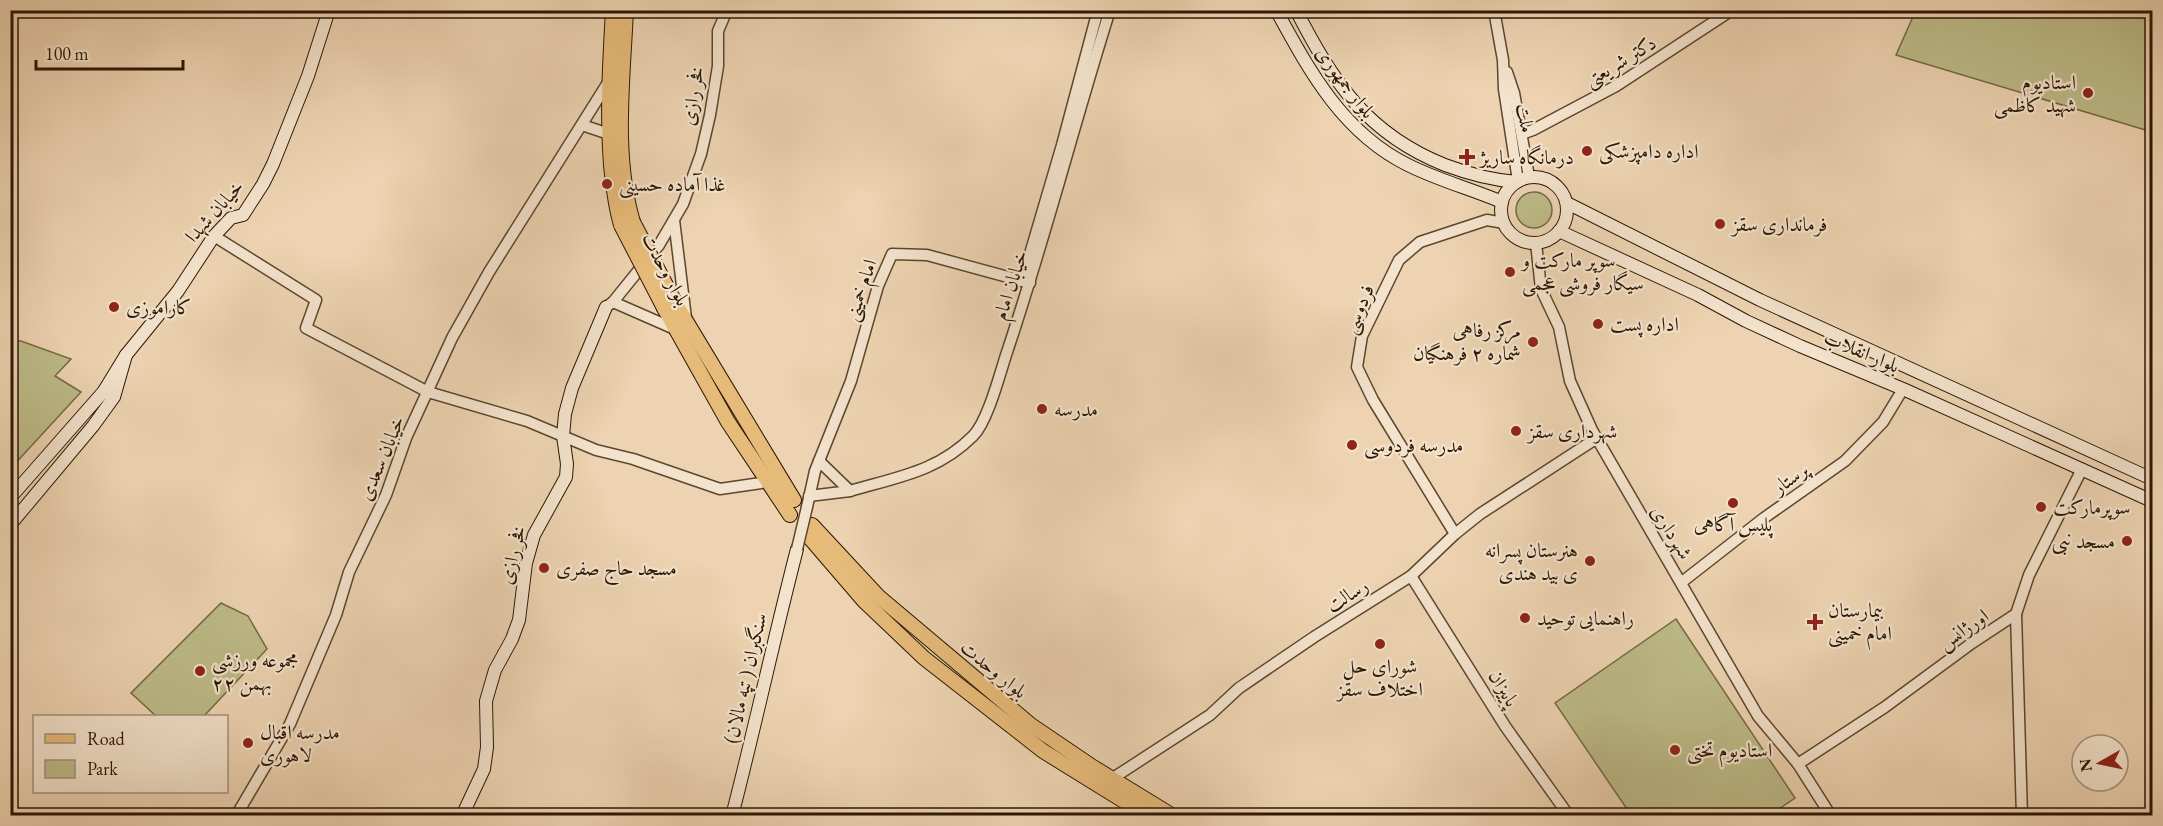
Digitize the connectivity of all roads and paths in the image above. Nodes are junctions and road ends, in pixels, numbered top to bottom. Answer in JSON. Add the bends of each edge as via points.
{"nodes":[{"id":1,"x":329,"y":10,"type":"edge"},
{"id":2,"x":613,"y":10,"type":"edge"},
{"id":3,"x":626,"y":10,"type":"edge"},
{"id":4,"x":727,"y":10,"type":"edge"},
{"id":5,"x":1098,"y":10,"type":"edge"},
{"id":6,"x":1110,"y":10,"type":"edge"},
{"id":7,"x":1276,"y":10,"type":"edge"},
{"id":8,"x":1296,"y":10,"type":"edge"},
{"id":9,"x":1494,"y":10,"type":"edge"},
{"id":10,"x":1732,"y":10,"type":"edge"},
{"id":11,"x":1503,"y":60,"type":"junction"},
{"id":12,"x":609,"y":81,"type":"junction"},
{"id":13,"x":582,"y":125,"type":"junction"},
{"id":14,"x":609,"y":134,"type":"junction"},
{"id":15,"x":1522,"y":134,"type":"junction"},
{"id":16,"x":1521,"y":180,"type":"junction"},
{"id":17,"x":1502,"y":202,"type":"junction"},
{"id":18,"x":1567,"y":203,"type":"junction"},
{"id":19,"x":674,"y":220,"type":"junction"},
{"id":20,"x":627,"y":223,"type":"junction"},
{"id":21,"x":1504,"y":223,"type":"junction"},
{"id":22,"x":1559,"y":231,"type":"junction"},
{"id":23,"x":214,"y":236,"type":"junction"},
{"id":24,"x":1536,"y":243,"type":"junction"},
{"id":25,"x":1026,"y":282,"type":"junction"},
{"id":26,"x":610,"y":305,"type":"junction"},
{"id":27,"x":681,"y":325,"type":"junction"},
{"id":28,"x":126,"y":356,"type":"junction"},
{"id":29,"x":1928,"y":376,"type":"junction"},
{"id":30,"x":1903,"y":389,"type":"junction"},
{"id":31,"x":428,"y":392,"type":"junction"},
{"id":32,"x":563,"y":436,"type":"junction"},
{"id":33,"x":1597,"y":438,"type":"junction"},
{"id":34,"x":817,"y":466,"type":"junction"},
{"id":35,"x":2082,"y":468,"type":"junction"},
{"id":36,"x":2152,"y":479,"type":"edge"},
{"id":37,"x":761,"y":483,"type":"dead end"},
{"id":38,"x":850,"y":491,"type":"junction"},
{"id":39,"x":809,"y":496,"type":"junction"},
{"id":40,"x":10,"y":498,"type":"edge"},
{"id":41,"x":794,"y":500,"type":"dead end"},
{"id":42,"x":2152,"y":501,"type":"edge"},
{"id":43,"x":789,"y":515,"type":"dead end"},
{"id":44,"x":10,"y":525,"type":"edge"},
{"id":45,"x":1455,"y":534,"type":"junction"},
{"id":46,"x":797,"y":549,"type":"joint"},
{"id":47,"x":1411,"y":576,"type":"junction"},
{"id":48,"x":1682,"y":582,"type":"junction"},
{"id":49,"x":2016,"y":614,"type":"junction"},
{"id":50,"x":1798,"y":764,"type":"junction"},
{"id":51,"x":1113,"y":778,"type":"junction"},
{"id":52,"x":236,"y":816,"type":"edge"},
{"id":53,"x":462,"y":816,"type":"edge"},
{"id":54,"x":732,"y":816,"type":"edge"},
{"id":55,"x":1148,"y":816,"type":"edge"},
{"id":56,"x":1173,"y":816,"type":"edge"},
{"id":57,"x":1569,"y":816,"type":"edge"},
{"id":58,"x":1831,"y":816,"type":"edge"},
{"id":59,"x":2022,"y":816,"type":"edge"}],
"edges":[{"from":1,"to":23,"type":"main road","name":"خیابان شهدا","via":[[308,76],[263,184],[243,215],[231,218]]},
{"from":2,"to":12,"type":"main road","name":"بلوار وحدت"},
{"from":3,"to":20,"type":"main road","name":"بلوار وحدت","via":[[622,159]]},
{"from":4,"to":19,"type":"street","name":"فخر رازی","via":[[718,31],[718,66],[710,116],[683,204]]},
{"from":5,"to":25,"type":"street"},
{"from":6,"to":25,"type":"street","name":"خیابان امام"},
{"from":7,"to":17,"type":"main road","name":"بلوار جمهوری","via":[[1302,58],[1357,131],[1407,165]]},
{"from":8,"to":16,"type":"main road","name":"بلوار جمهوری","via":[[1341,85],[1364,114],[1389,135],[1464,172],[1492,180]]},
{"from":9,"to":11,"type":"street","name":"ملت"},
{"from":10,"to":15,"type":"street","name":"دکتر شریعتی","via":[[1616,86]]},
{"from":11,"to":15,"type":"street","name":"ملت"},
{"from":11,"to":16,"type":"street","name":"ملت","via":[[1504,88]]},
{"from":12,"to":13,"type":"street","name":"خیابان سعدی"},
{"from":12,"to":14,"type":"main road","name":"بلوار وحدت"},
{"from":13,"to":14,"type":"street"},
{"from":13,"to":31,"type":"street","name":"خیابان سعدی","via":[[489,272]]},
{"from":14,"to":20,"type":"main road","name":"بلوار وحدت","via":[[617,213]]},
{"from":15,"to":16,"type":"street","name":"ملت"},
{"from":16,"to":17,"type":"main road","via":[[1507,190]]},
{"from":16,"to":18,"type":"main road","via":[[1538,177],[1553,183]]},
{"from":17,"to":21,"type":"main road"},
{"from":18,"to":22,"type":"main road"},
{"from":18,"to":29,"type":"main road","name":"بلوار انقلاب","via":[[1760,300]]},
{"from":19,"to":26,"type":"street","name":"فخر رازی","via":[[659,245]]},
{"from":19,"to":27,"type":"street"},
{"from":20,"to":27,"type":"main road","name":"بلوار وحدت","bridge":true},
{"from":21,"to":24,"type":"main road","via":[[1517,238]]},
{"from":21,"to":45,"type":"street","name":"فردوسی","via":[[1487,220],[1420,242],[1399,260],[1362,336],[1357,367],[1372,400]]},
{"from":22,"to":24,"type":"main road"},
{"from":22,"to":30,"type":"main road","name":"بلوار انقلاب","via":[[1757,326]]},
{"from":23,"to":28,"type":"main road","name":"خیابان شهدا","via":[[178,291]]},
{"from":23,"to":31,"type":"street","via":[[316,300],[306,328]]},
{"from":24,"to":33,"type":"street","name":"شهرداری","via":[[1541,289],[1559,327],[1570,381]]},
{"from":25,"to":34,"type":"street","name":"امام خمینی","via":[[927,255],[892,255],[878,286],[851,381]]},
{"from":25,"to":38,"type":"street","name":"خیابان امام","via":[[987,410],[975,434],[949,457],[927,469]]},
{"from":26,"to":27,"type":"street"},
{"from":26,"to":32,"type":"main road","name":"فخر رازی","via":[[572,387]]},
{"from":27,"to":41,"type":"main road","name":"بلوار وحدت"},
{"from":27,"to":43,"type":"main road","name":"بلوار وحدت","via":[[728,422]]},
{"from":28,"to":40,"type":"main road","name":"خیابان شهدا","via":[[104,391]]},
{"from":28,"to":44,"type":"main road","name":"خیابان شهدا","via":[[114,398]]},
{"from":29,"to":30,"type":"main road"},
{"from":29,"to":36,"type":"main road","name":"بلوار انقلاب"},
{"from":30,"to":35,"type":"main road","name":"بلوار انقلاب"},
{"from":30,"to":48,"type":"street","name":"پرستار","via":[[1883,422],[1845,461]]},
{"from":31,"to":32,"type":"street","via":[[527,421]]},
{"from":31,"to":52,"type":"street","name":"خیابان سعدی","via":[[349,572],[336,615],[290,724]]},
{"from":32,"to":37,"type":"street","via":[[720,489]]},
{"from":32,"to":53,"type":"main road","name":"فخر رازی","via":[[566,477],[534,535],[526,563],[519,620],[495,670],[486,701],[488,747],[484,769]]},
{"from":33,"to":45,"type":"street","name":"رسالت"},
{"from":33,"to":48,"type":"street","name":"شهرداری"},
{"from":34,"to":38,"type":"street"},
{"from":34,"to":39,"type":"street"},
{"from":35,"to":42,"type":"main road","name":"بلوار انقلاب"},
{"from":35,"to":49,"type":"street","name":"اورژانس","via":[[2029,575]]},
{"from":38,"to":39,"type":"street","name":"خیابان امام"},
{"from":39,"to":46,"type":"street","bridge":true},
{"from":45,"to":47,"type":"street","name":"رسالت"},
{"from":46,"to":54,"type":"main road","name":"سنگبران ( تپه مالان)"},
{"from":47,"to":51,"type":"street","name":"رسالت","via":[[1239,688],[1210,715]]},
{"from":47,"to":57,"type":"street","name":"پاییزان","via":[[1505,726]]},
{"from":48,"to":50,"type":"street","name":"شهرداری","via":[[1758,716]]},
{"from":49,"to":50,"type":"street","name":"اورژانس"},
{"from":49,"to":59,"type":"street"},
{"from":50,"to":58,"type":"street","name":"شهرداری"},
{"from":51,"to":55,"type":"main road","name":"بلوار وحدت","via":[[1031,725],[878,596],[811,531],[864,601],[924,658],[1043,751]]},
{"from":51,"to":56,"type":"main road","name":"بلوار وحدت"}]}
